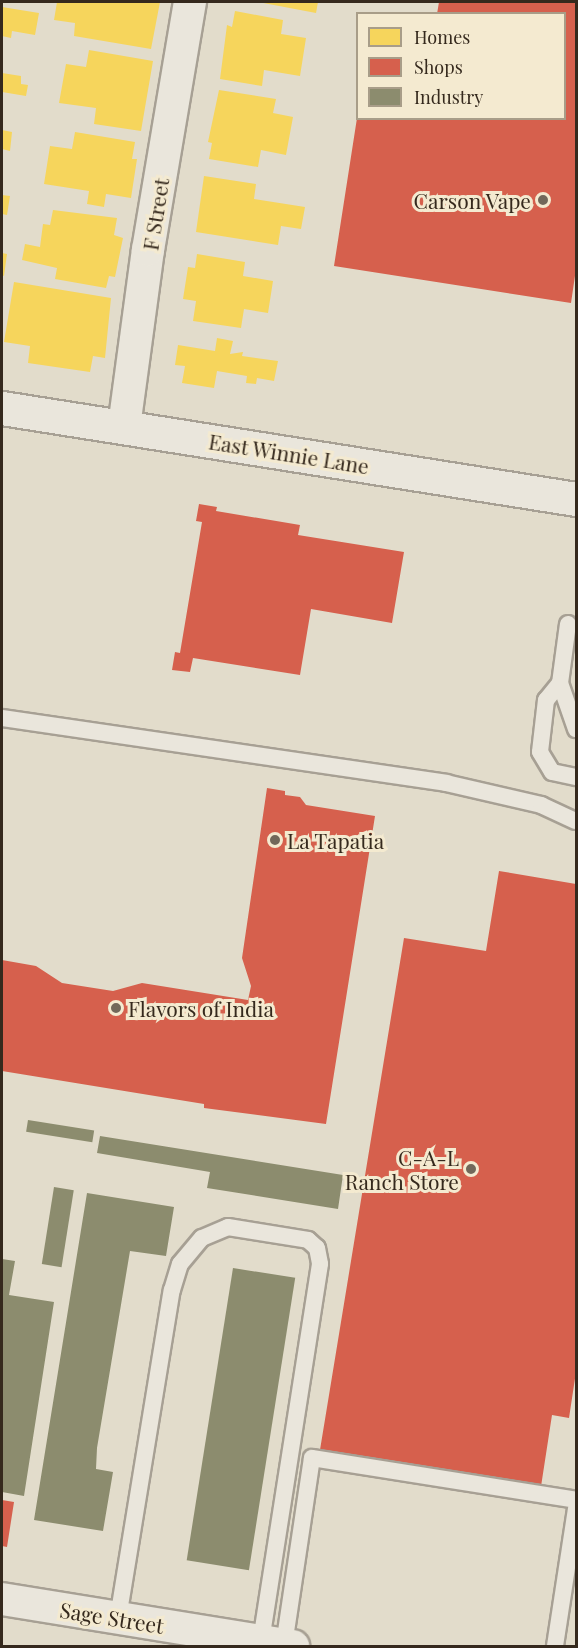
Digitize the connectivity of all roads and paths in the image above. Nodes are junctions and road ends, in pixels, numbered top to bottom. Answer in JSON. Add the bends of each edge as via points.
{"nodes":[{"id":1,"x":190,"y":2,"type":"edge"},
{"id":2,"x":2,"y":408,"type":"edge"},
{"id":3,"x":124,"y":427,"type":"junction"},
{"id":4,"x":576,"y":499,"type":"edge"},
{"id":5,"x":568,"y":624,"type":"dead end"},
{"id":6,"x":560,"y":683,"type":"junction"},
{"id":7,"x":2,"y":718,"type":"edge"},
{"id":8,"x":576,"y":729,"type":"edge"},
{"id":9,"x":576,"y":777,"type":"edge"},
{"id":10,"x":576,"y":821,"type":"edge"},
{"id":11,"x":576,"y":1500,"type":"edge"},
{"id":12,"x":576,"y":1509,"type":"edge"},
{"id":13,"x":2,"y":1599,"type":"edge"},
{"id":14,"x":118,"y":1618,"type":"junction"},
{"id":15,"x":280,"y":1644,"type":"edge"},
{"id":16,"x":555,"y":1647,"type":"edge"}],
"edges":[{"from":1,"to":3,"type":"street","name":"F Street","via":[[148,250]]},
{"from":2,"to":3,"type":"street","name":"East Winnie Lane"},
{"from":3,"to":4,"type":"street","name":"East Winnie Lane"},
{"from":5,"to":6,"type":"lane"},
{"from":6,"to":8,"type":"lane"},
{"from":6,"to":9,"type":"lane","via":[[546,700],[540,752],[552,772]]},
{"from":7,"to":10,"type":"lane","via":[[446,783],[541,805]]},
{"from":11,"to":15,"type":"lane","via":[[312,1458]]},
{"from":12,"to":16,"type":"lane"},
{"from":13,"to":14,"type":"street","name":"Sage Street"},
{"from":14,"to":15,"type":"street","name":"Sage Street"},
{"from":14,"to":15,"type":"lane","via":[[172,1290],[180,1264],[202,1238],[228,1227],[308,1240],[317,1248],[320,1264]]}]}
